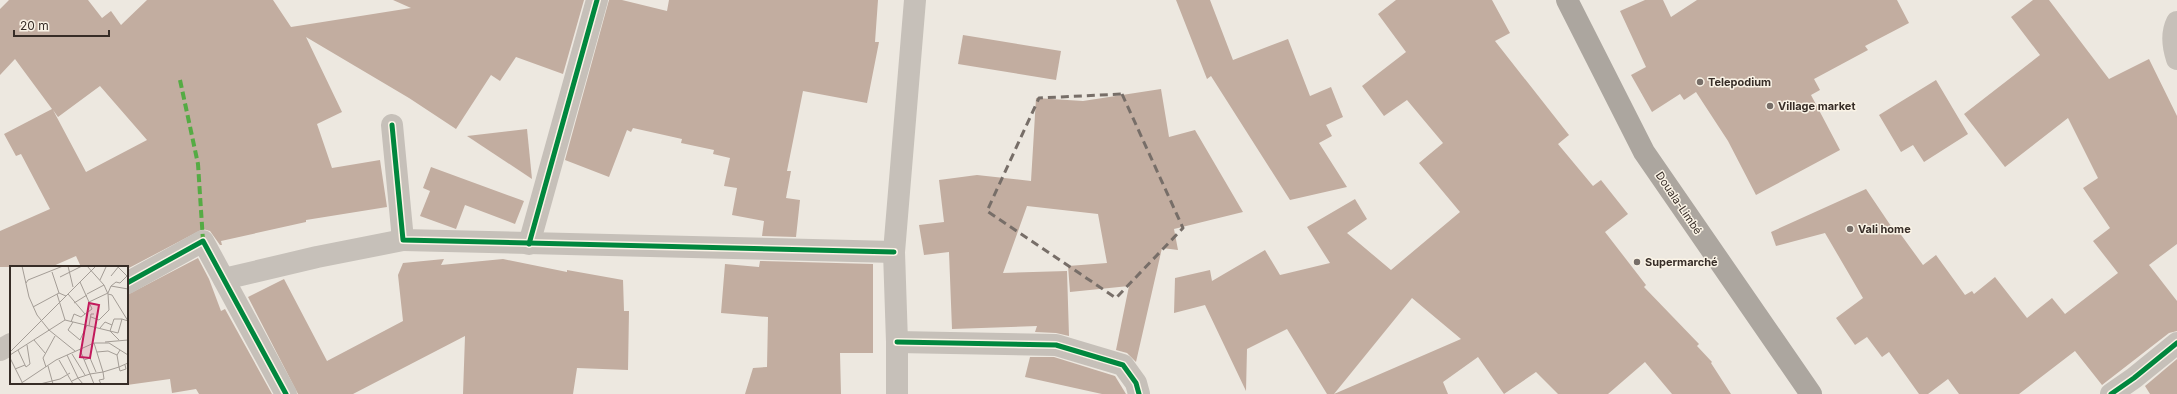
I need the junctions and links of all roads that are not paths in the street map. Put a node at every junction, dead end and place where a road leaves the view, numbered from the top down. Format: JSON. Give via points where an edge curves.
{"nodes":[{"id":1,"x":597,"y":0,"type":"edge"},
{"id":2,"x":915,"y":0,"type":"edge"},
{"id":3,"x":1567,"y":0,"type":"edge"},
{"id":4,"x":2177,"y":22,"type":"edge"},
{"id":5,"x":2177,"y":59,"type":"edge"},
{"id":6,"x":392,"y":125,"type":"dead end"},
{"id":7,"x":403,"y":240,"type":"junction"},
{"id":8,"x":529,"y":244,"type":"junction"},
{"id":9,"x":894,"y":252,"type":"junction"},
{"id":10,"x":224,"y":279,"type":"junction"},
{"id":11,"x":128,"y":282,"type":"edge"},
{"id":12,"x":898,"y":342,"type":"junction"},
{"id":13,"x":2177,"y":343,"type":"edge"},
{"id":14,"x":10,"y":345,"type":"edge"},
{"id":15,"x":0,"y":350,"type":"edge"},
{"id":16,"x":286,"y":394,"type":"edge"},
{"id":17,"x":896,"y":394,"type":"edge"},
{"id":18,"x":1139,"y":394,"type":"edge"},
{"id":19,"x":1811,"y":394,"type":"edge"},
{"id":20,"x":2111,"y":394,"type":"edge"}],
"edges":[{"from":1,"to":8,"type":"street"},
{"from":2,"to":9,"type":"street"},
{"from":3,"to":19,"type":"highway","name":"Douala-Limbé","via":[[1644,152]]},
{"from":4,"to":5,"type":"street","via":[[2174,27],[2173,45]]},
{"from":6,"to":7,"type":"street"},
{"from":7,"to":8,"type":"street"},
{"from":7,"to":10,"type":"street"},
{"from":8,"to":9,"type":"street"},
{"from":9,"to":12,"type":"street"},
{"from":10,"to":11,"type":"street","via":[[203,242]]},
{"from":10,"to":16,"type":"street"},
{"from":12,"to":17,"type":"street"},
{"from":12,"to":18,"type":"street","via":[[1056,345],[1123,365],[1136,383]]},
{"from":13,"to":20,"type":"street"},
{"from":14,"to":15,"type":"street"}]}
